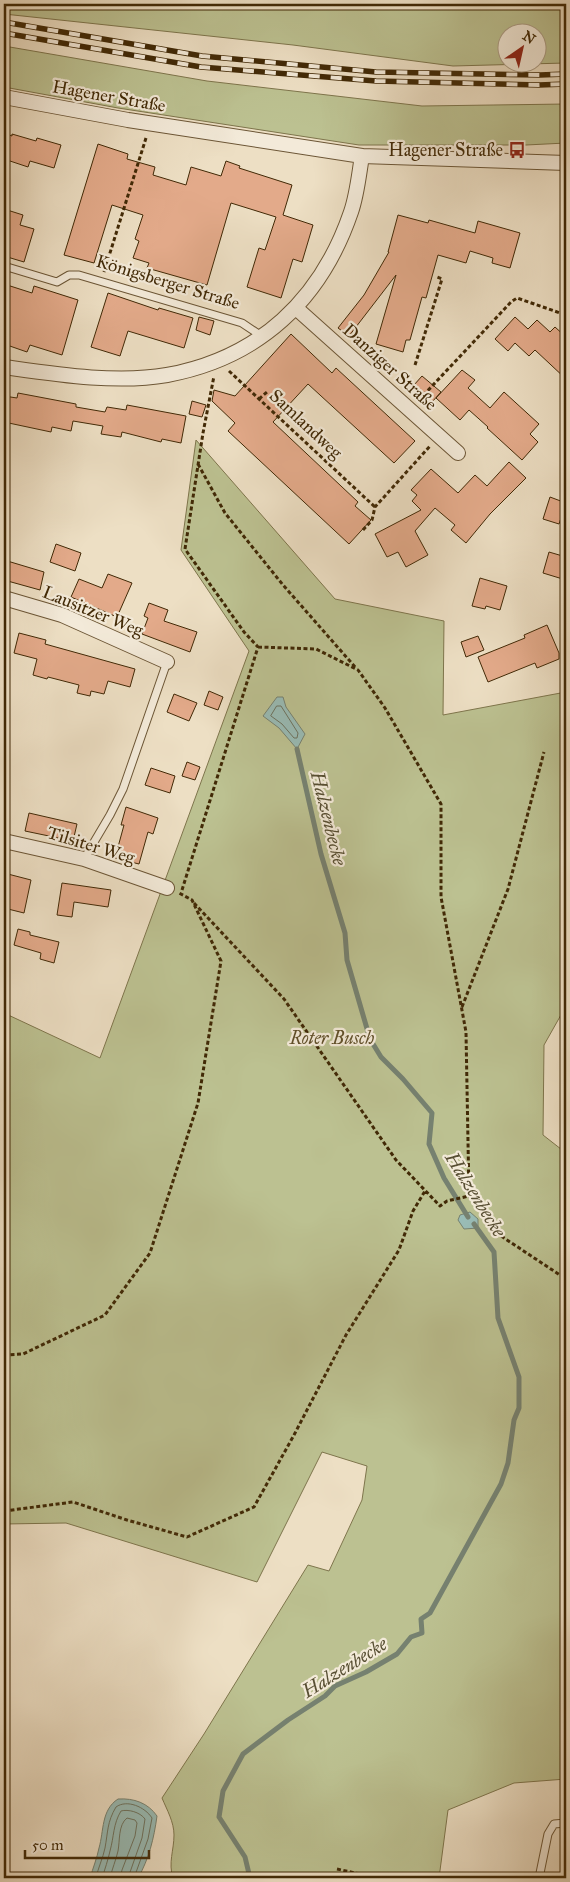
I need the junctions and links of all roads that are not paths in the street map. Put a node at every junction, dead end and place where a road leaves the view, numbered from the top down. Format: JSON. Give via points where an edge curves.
{"nodes":[{"id":1,"x":4,"y":97,"type":"edge"},
{"id":2,"x":362,"y":156,"type":"junction"},
{"id":3,"x":566,"y":163,"type":"edge"},
{"id":4,"x":4,"y":266,"type":"edge"},
{"id":5,"x":296,"y":308,"type":"junction"},
{"id":6,"x":263,"y":337,"type":"junction"},
{"id":7,"x":4,"y":367,"type":"edge"},
{"id":8,"x":458,"y":453,"type":"dead end"},
{"id":9,"x":4,"y":598,"type":"edge"},
{"id":10,"x":167,"y":662,"type":"joint"},
{"id":11,"x":4,"y":840,"type":"edge"},
{"id":12,"x":84,"y":859,"type":"junction"},
{"id":13,"x":167,"y":888,"type":"road end"},
{"id":14,"x":566,"y":1823,"type":"edge"},
{"id":15,"x":539,"y":1878,"type":"edge"}],
"edges":[{"from":1,"to":2,"type":"street","name":"Hagener Straße"},
{"from":2,"to":3,"type":"street","name":"Hagener Straße"},
{"from":2,"to":5,"type":"street","via":[[352,211],[335,252]]},
{"from":4,"to":6,"type":"lane","name":"Königsberger Straße","via":[[57,282],[74,274],[102,280],[242,323]]},
{"from":5,"to":6,"type":"street"},
{"from":5,"to":8,"type":"street","name":"Danziger Straße"},
{"from":6,"to":7,"type":"street","via":[[217,361],[166,375],[117,378]]},
{"from":9,"to":10,"type":"street","name":"Lausitzer Weg","via":[[62,615]]},
{"from":10,"to":12,"type":"lane","via":[[123,789]]},
{"from":11,"to":12,"type":"street","name":"Tilsiter Weg"},
{"from":12,"to":13,"type":"street","name":"Tilsiter Weg"},
{"from":14,"to":15,"type":"lane","via":[[554,1824],[548,1834]]}]}
